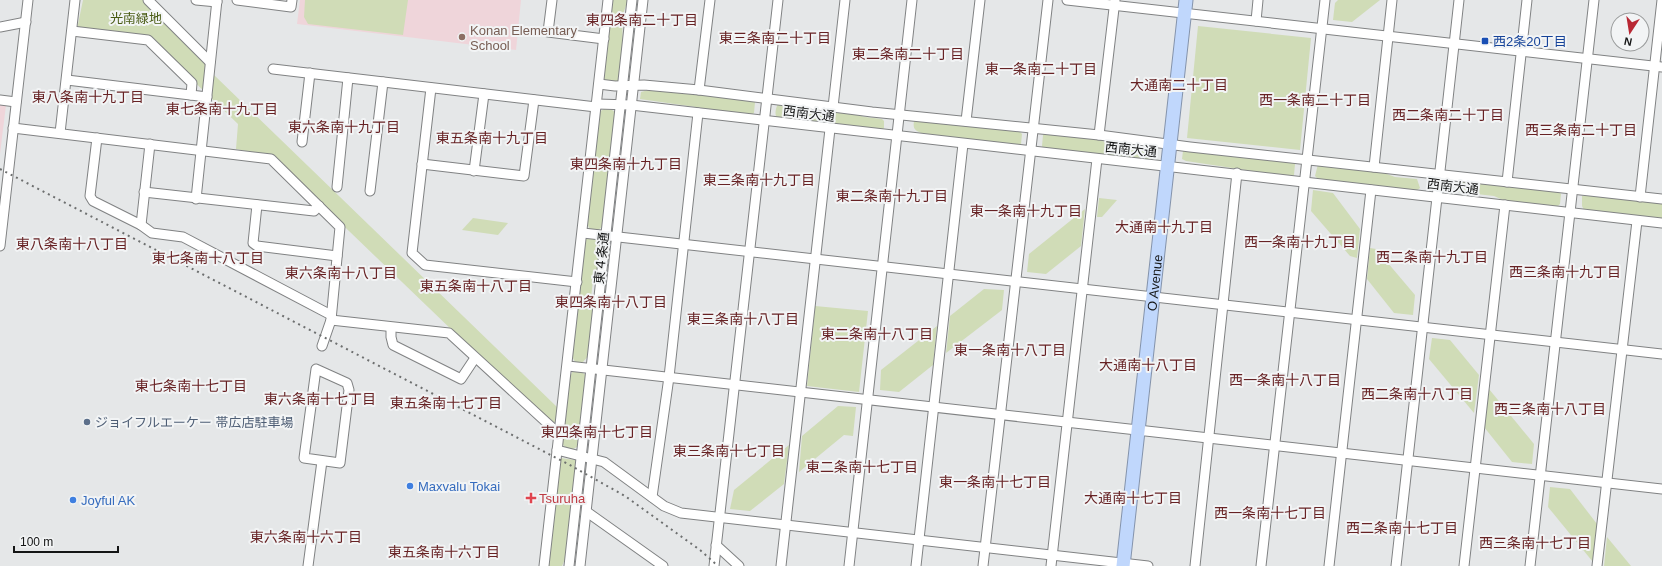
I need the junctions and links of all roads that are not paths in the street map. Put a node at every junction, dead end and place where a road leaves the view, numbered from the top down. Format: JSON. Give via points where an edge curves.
{"nodes":[{"id":1,"x":28,"y":0,"type":"edge"},
{"id":2,"x":75,"y":0,"type":"edge"},
{"id":3,"x":148,"y":0,"type":"edge"},
{"id":4,"x":196,"y":0,"type":"edge"},
{"id":5,"x":237,"y":0,"type":"edge"},
{"id":6,"x":292,"y":0,"type":"edge"},
{"id":7,"x":552,"y":0,"type":"edge"},
{"id":8,"x":608,"y":0,"type":"edge"},
{"id":9,"x":632,"y":0,"type":"edge"},
{"id":10,"x":643,"y":0,"type":"edge"},
{"id":11,"x":710,"y":0,"type":"edge"},
{"id":12,"x":778,"y":0,"type":"edge"},
{"id":13,"x":845,"y":0,"type":"edge"},
{"id":14,"x":912,"y":0,"type":"edge"},
{"id":15,"x":980,"y":0,"type":"edge"},
{"id":16,"x":1048,"y":0,"type":"edge"},
{"id":17,"x":1067,"y":0,"type":"edge"},
{"id":18,"x":1186,"y":0,"type":"edge"},
{"id":19,"x":1258,"y":0,"type":"edge"},
{"id":20,"x":1325,"y":0,"type":"edge"},
{"id":21,"x":1392,"y":0,"type":"edge"},
{"id":22,"x":1459,"y":0,"type":"edge"},
{"id":23,"x":1527,"y":0,"type":"edge"},
{"id":24,"x":1594,"y":0,"type":"edge"},
{"id":25,"x":1662,"y":0,"type":"edge"},
{"id":26,"x":217,"y":1,"type":"edge"},
{"id":27,"x":1114,"y":3,"type":"edge"},
{"id":28,"x":1184,"y":14,"type":"junction"},
{"id":29,"x":1256,"y":21,"type":"junction"},
{"id":30,"x":26,"y":22,"type":"junction"},
{"id":31,"x":0,"y":27,"type":"edge"},
{"id":32,"x":1322,"y":29,"type":"junction"},
{"id":33,"x":72,"y":31,"type":"junction"},
{"id":34,"x":1388,"y":36,"type":"junction"},
{"id":35,"x":604,"y":39,"type":"junction"},
{"id":36,"x":1454,"y":43,"type":"junction"},
{"id":37,"x":1521,"y":52,"type":"junction"},
{"id":38,"x":1588,"y":58,"type":"junction"},
{"id":39,"x":210,"y":62,"type":"junction"},
{"id":40,"x":1658,"y":66,"type":"edge"},
{"id":41,"x":273,"y":69,"type":"dead end"},
{"id":42,"x":310,"y":73,"type":"junction"},
{"id":43,"x":348,"y":78,"type":"junction"},
{"id":44,"x":66,"y":80,"type":"junction"},
{"id":45,"x":383,"y":82,"type":"junction"},
{"id":46,"x":192,"y":83,"type":"junction"},
{"id":47,"x":599,"y":84,"type":"junction"},
{"id":48,"x":633,"y":85,"type":"junction"},
{"id":49,"x":208,"y":86,"type":"junction"},
{"id":50,"x":623,"y":86,"type":"junction"},
{"id":51,"x":431,"y":88,"type":"junction"},
{"id":52,"x":699,"y":90,"type":"junction"},
{"id":53,"x":484,"y":94,"type":"junction"},
{"id":54,"x":190,"y":95,"type":"junction"},
{"id":55,"x":207,"y":97,"type":"junction"},
{"id":56,"x":766,"y":99,"type":"junction"},
{"id":57,"x":0,"y":100,"type":"edge"},
{"id":58,"x":534,"y":100,"type":"junction"},
{"id":59,"x":16,"y":102,"type":"junction"},
{"id":60,"x":597,"y":105,"type":"junction"},
{"id":61,"x":621,"y":105,"type":"junction"},
{"id":62,"x":631,"y":105,"type":"junction"},
{"id":63,"x":833,"y":107,"type":"junction"},
{"id":64,"x":698,"y":113,"type":"junction"},
{"id":65,"x":900,"y":114,"type":"junction"},
{"id":66,"x":764,"y":120,"type":"junction"},
{"id":67,"x":966,"y":121,"type":"junction"},
{"id":68,"x":13,"y":128,"type":"junction"},
{"id":69,"x":1033,"y":128,"type":"junction"},
{"id":70,"x":830,"y":129,"type":"junction"},
{"id":71,"x":60,"y":133,"type":"junction"},
{"id":72,"x":1099,"y":135,"type":"junction"},
{"id":73,"x":897,"y":136,"type":"junction"},
{"id":74,"x":97,"y":138,"type":"junction"},
{"id":75,"x":302,"y":142,"type":"dead end"},
{"id":76,"x":150,"y":144,"type":"junction"},
{"id":77,"x":963,"y":144,"type":"junction"},
{"id":78,"x":1169,"y":144,"type":"junction"},
{"id":79,"x":201,"y":150,"type":"junction"},
{"id":80,"x":1031,"y":151,"type":"junction"},
{"id":81,"x":1097,"y":159,"type":"junction"},
{"id":82,"x":1307,"y":159,"type":"junction"},
{"id":83,"x":422,"y":164,"type":"junction"},
{"id":84,"x":1167,"y":165,"type":"junction"},
{"id":85,"x":1374,"y":167,"type":"junction"},
{"id":86,"x":474,"y":171,"type":"junction"},
{"id":87,"x":1237,"y":173,"type":"junction"},
{"id":88,"x":1440,"y":174,"type":"junction"},
{"id":89,"x":1304,"y":182,"type":"junction"},
{"id":90,"x":1507,"y":182,"type":"junction"},
{"id":91,"x":337,"y":187,"type":"dead end"},
{"id":92,"x":1573,"y":189,"type":"junction"},
{"id":93,"x":1372,"y":190,"type":"junction"},
{"id":94,"x":370,"y":191,"type":"dead end"},
{"id":95,"x":144,"y":192,"type":"junction"},
{"id":96,"x":1437,"y":197,"type":"junction"},
{"id":97,"x":1640,"y":197,"type":"junction"},
{"id":98,"x":196,"y":198,"type":"junction"},
{"id":99,"x":1662,"y":199,"type":"edge"},
{"id":100,"x":256,"y":205,"type":"junction"},
{"id":101,"x":1505,"y":205,"type":"junction"},
{"id":102,"x":319,"y":206,"type":"junction"},
{"id":103,"x":1571,"y":212,"type":"junction"},
{"id":104,"x":1637,"y":221,"type":"junction"},
{"id":105,"x":1662,"y":223,"type":"edge"},
{"id":106,"x":141,"y":224,"type":"junction"},
{"id":107,"x":583,"y":233,"type":"junction"},
{"id":108,"x":606,"y":236,"type":"junction"},
{"id":109,"x":616,"y":237,"type":"junction"},
{"id":110,"x":683,"y":244,"type":"junction"},
{"id":111,"x":0,"y":246,"type":"edge"},
{"id":112,"x":749,"y":251,"type":"junction"},
{"id":113,"x":337,"y":256,"type":"junction"},
{"id":114,"x":816,"y":259,"type":"junction"},
{"id":115,"x":883,"y":266,"type":"junction"},
{"id":116,"x":949,"y":274,"type":"junction"},
{"id":117,"x":1016,"y":281,"type":"junction"},
{"id":118,"x":577,"y":282,"type":"junction"},
{"id":119,"x":1081,"y":289,"type":"junction"},
{"id":120,"x":1152,"y":296,"type":"junction"},
{"id":121,"x":1223,"y":305,"type":"junction"},
{"id":122,"x":1290,"y":313,"type":"junction"},
{"id":123,"x":331,"y":317,"type":"junction"},
{"id":124,"x":1356,"y":320,"type":"junction"},
{"id":125,"x":1423,"y":327,"type":"junction"},
{"id":126,"x":391,"y":328,"type":"junction"},
{"id":127,"x":1490,"y":335,"type":"junction"},
{"id":128,"x":1556,"y":342,"type":"junction"},
{"id":129,"x":322,"y":346,"type":"dead end"},
{"id":130,"x":1623,"y":350,"type":"junction"},
{"id":131,"x":1662,"y":354,"type":"edge"},
{"id":132,"x":475,"y":358,"type":"junction"},
{"id":133,"x":568,"y":366,"type":"junction"},
{"id":134,"x":591,"y":369,"type":"junction"},
{"id":135,"x":601,"y":370,"type":"junction"},
{"id":136,"x":669,"y":377,"type":"junction"},
{"id":137,"x":735,"y":385,"type":"junction"},
{"id":138,"x":801,"y":392,"type":"junction"},
{"id":139,"x":867,"y":400,"type":"junction"},
{"id":140,"x":933,"y":407,"type":"junction"},
{"id":141,"x":1001,"y":414,"type":"junction"},
{"id":142,"x":1067,"y":422,"type":"junction"},
{"id":143,"x":1137,"y":430,"type":"junction"},
{"id":144,"x":558,"y":433,"type":"junction"},
{"id":145,"x":1208,"y":438,"type":"junction"},
{"id":146,"x":1274,"y":446,"type":"junction"},
{"id":147,"x":557,"y":450,"type":"junction"},
{"id":148,"x":1341,"y":452,"type":"junction"},
{"id":149,"x":581,"y":457,"type":"junction"},
{"id":150,"x":591,"y":459,"type":"junction"},
{"id":151,"x":1408,"y":460,"type":"junction"},
{"id":152,"x":322,"y":461,"type":"junction"},
{"id":153,"x":1474,"y":468,"type":"junction"},
{"id":154,"x":1540,"y":475,"type":"junction"},
{"id":155,"x":1608,"y":483,"type":"junction"},
{"id":156,"x":1662,"y":489,"type":"edge"},
{"id":157,"x":652,"y":497,"type":"junction"},
{"id":158,"x":587,"y":512,"type":"junction"},
{"id":159,"x":719,"y":518,"type":"junction"},
{"id":160,"x":786,"y":525,"type":"junction"},
{"id":161,"x":852,"y":532,"type":"junction"},
{"id":162,"x":919,"y":540,"type":"junction"},
{"id":163,"x":716,"y":545,"type":"junction"},
{"id":164,"x":985,"y":547,"type":"junction"},
{"id":165,"x":1052,"y":555,"type":"junction"},
{"id":166,"x":1123,"y":564,"type":"edge"},
{"id":167,"x":308,"y":566,"type":"edge"},
{"id":168,"x":544,"y":566,"type":"edge"},
{"id":169,"x":569,"y":566,"type":"edge"},
{"id":170,"x":580,"y":566,"type":"edge"},
{"id":171,"x":662,"y":566,"type":"edge"},
{"id":172,"x":714,"y":566,"type":"edge"},
{"id":173,"x":739,"y":566,"type":"edge"},
{"id":174,"x":781,"y":566,"type":"edge"},
{"id":175,"x":848,"y":566,"type":"edge"},
{"id":176,"x":916,"y":566,"type":"edge"},
{"id":177,"x":983,"y":566,"type":"edge"},
{"id":178,"x":1051,"y":566,"type":"edge"},
{"id":179,"x":1148,"y":566,"type":"edge"},
{"id":180,"x":1195,"y":566,"type":"edge"},
{"id":181,"x":1261,"y":566,"type":"edge"},
{"id":182,"x":1329,"y":566,"type":"edge"},
{"id":183,"x":1396,"y":566,"type":"edge"},
{"id":184,"x":1464,"y":566,"type":"edge"},
{"id":185,"x":1530,"y":566,"type":"edge"},
{"id":186,"x":1597,"y":566,"type":"edge"}],
"edges":[{"from":1,"to":30,"type":"street"},
{"from":2,"to":33,"type":"street"},
{"from":3,"to":39,"type":"street"},
{"from":4,"to":26,"type":"street"},
{"from":5,"to":6,"type":"street","via":[[291,6]]},
{"from":7,"to":35,"type":"street","via":[[548,32]]},
{"from":8,"to":35,"type":"street"},
{"from":9,"to":50,"type":"street","name":"東４条通"},
{"from":10,"to":48,"type":"street","name":"東４条通"},
{"from":11,"to":52,"type":"street"},
{"from":12,"to":56,"type":"street"},
{"from":13,"to":63,"type":"street"},
{"from":14,"to":65,"type":"street"},
{"from":15,"to":67,"type":"street"},
{"from":16,"to":69,"type":"street"},
{"from":17,"to":27,"type":"street"},
{"from":18,"to":28,"type":"highway","name":"O Avenue"},
{"from":19,"to":29,"type":"street"},
{"from":20,"to":32,"type":"street"},
{"from":21,"to":34,"type":"street"},
{"from":22,"to":36,"type":"street"},
{"from":23,"to":37,"type":"street"},
{"from":24,"to":38,"type":"street"},
{"from":25,"to":40,"type":"street"},
{"from":26,"to":39,"type":"street"},
{"from":27,"to":28,"type":"street"},
{"from":27,"to":72,"type":"street"},
{"from":28,"to":29,"type":"street"},
{"from":28,"to":78,"type":"highway","name":"O Avenue"},
{"from":29,"to":32,"type":"street"},
{"from":30,"to":31,"type":"street"},
{"from":30,"to":59,"type":"street"},
{"from":32,"to":34,"type":"street"},
{"from":32,"to":82,"type":"street"},
{"from":33,"to":44,"type":"street"},
{"from":33,"to":46,"type":"street","via":[[148,40]]},
{"from":34,"to":36,"type":"street"},
{"from":34,"to":85,"type":"street"},
{"from":35,"to":47,"type":"street"},
{"from":36,"to":37,"type":"street"},
{"from":36,"to":88,"type":"street"},
{"from":37,"to":38,"type":"street"},
{"from":37,"to":90,"type":"street"},
{"from":38,"to":40,"type":"street"},
{"from":38,"to":92,"type":"street"},
{"from":39,"to":49,"type":"street"},
{"from":40,"to":97,"type":"street"},
{"from":41,"to":42,"type":"street","name":"西南大通"},
{"from":42,"to":43,"type":"street","name":"西南大通"},
{"from":42,"to":75,"type":"street"},
{"from":43,"to":45,"type":"street","name":"西南大通"},
{"from":43,"to":91,"type":"street"},
{"from":44,"to":54,"type":"street"},
{"from":44,"to":71,"type":"street"},
{"from":45,"to":51,"type":"street","name":"西南大通"},
{"from":45,"to":94,"type":"street"},
{"from":46,"to":49,"type":"street"},
{"from":46,"to":54,"type":"street"},
{"from":47,"to":50,"type":"street","name":"西南大通"},
{"from":47,"to":60,"type":"street"},
{"from":48,"to":50,"type":"street","name":"西南大通"},
{"from":48,"to":52,"type":"street","name":"西南大通"},
{"from":48,"to":62,"type":"street","name":"東４条通"},
{"from":49,"to":55,"type":"street"},
{"from":50,"to":61,"type":"street","name":"東４条通"},
{"from":51,"to":53,"type":"street","name":"西南大通"},
{"from":51,"to":83,"type":"street"},
{"from":52,"to":56,"type":"street","name":"西南大通"},
{"from":53,"to":58,"type":"street","name":"西南大通"},
{"from":53,"to":86,"type":"street"},
{"from":54,"to":55,"type":"street"},
{"from":55,"to":79,"type":"street"},
{"from":56,"to":63,"type":"street","name":"西南大通"},
{"from":56,"to":66,"type":"street"},
{"from":57,"to":59,"type":"street"},
{"from":58,"to":60,"type":"street","name":"西南大通"},
{"from":58,"to":86,"type":"street","via":[[524,176]]},
{"from":59,"to":68,"type":"street"},
{"from":60,"to":61,"type":"street","name":"西南大通"},
{"from":60,"to":107,"type":"street"},
{"from":61,"to":62,"type":"street","name":"西南大通"},
{"from":61,"to":108,"type":"street","name":"東４条通"},
{"from":62,"to":64,"type":"street","name":"西南大通"},
{"from":62,"to":109,"type":"street","name":"東４条通"},
{"from":63,"to":65,"type":"street","name":"西南大通"},
{"from":64,"to":66,"type":"street","name":"西南大通"},
{"from":64,"to":110,"type":"street"},
{"from":65,"to":67,"type":"street","name":"西南大通"},
{"from":65,"to":73,"type":"street"},
{"from":66,"to":70,"type":"street","name":"西南大通"},
{"from":66,"to":112,"type":"street"},
{"from":67,"to":69,"type":"street","name":"西南大通"},
{"from":68,"to":71,"type":"street"},
{"from":68,"to":111,"type":"street"},
{"from":69,"to":72,"type":"street","name":"西南大通"},
{"from":69,"to":80,"type":"street"},
{"from":70,"to":73,"type":"street","name":"西南大通"},
{"from":70,"to":114,"type":"street"},
{"from":71,"to":74,"type":"street"},
{"from":72,"to":78,"type":"street","name":"西南大通"},
{"from":73,"to":77,"type":"street","name":"西南大通"},
{"from":73,"to":115,"type":"street"},
{"from":74,"to":76,"type":"street"},
{"from":74,"to":106,"type":"street","via":[[90,196],[93,201]]},
{"from":76,"to":79,"type":"street"},
{"from":76,"to":95,"type":"street"},
{"from":77,"to":80,"type":"street","name":"西南大通"},
{"from":77,"to":116,"type":"street"},
{"from":78,"to":82,"type":"street","name":"西南大通"},
{"from":78,"to":84,"type":"highway","name":"O Avenue"},
{"from":79,"to":98,"type":"street"},
{"from":79,"to":102,"type":"street","via":[[271,159]]},
{"from":80,"to":81,"type":"street","name":"西南大通"},
{"from":80,"to":117,"type":"street"},
{"from":81,"to":84,"type":"street","name":"西南大通"},
{"from":81,"to":119,"type":"street"},
{"from":82,"to":85,"type":"street","name":"西南大通"},
{"from":82,"to":89,"type":"street"},
{"from":83,"to":86,"type":"street"},
{"from":83,"to":118,"type":"street","via":[[412,253],[425,265]]},
{"from":84,"to":87,"type":"street","name":"西南大通"},
{"from":84,"to":120,"type":"highway","name":"O Avenue"},
{"from":85,"to":88,"type":"street","name":"西南大通"},
{"from":87,"to":89,"type":"street","name":"西南大通"},
{"from":87,"to":121,"type":"street"},
{"from":88,"to":90,"type":"street","name":"西南大通"},
{"from":88,"to":96,"type":"street"},
{"from":89,"to":93,"type":"street","name":"西南大通"},
{"from":89,"to":122,"type":"street"},
{"from":90,"to":92,"type":"street","name":"西南大通"},
{"from":92,"to":97,"type":"street","name":"西南大通"},
{"from":92,"to":103,"type":"street"},
{"from":93,"to":96,"type":"street","name":"西南大通"},
{"from":93,"to":124,"type":"street"},
{"from":95,"to":98,"type":"street"},
{"from":95,"to":106,"type":"street"},
{"from":96,"to":101,"type":"street","name":"西南大通"},
{"from":96,"to":125,"type":"street"},
{"from":97,"to":99,"type":"street","name":"西南大通"},
{"from":98,"to":100,"type":"street"},
{"from":100,"to":102,"type":"street","via":[[314,211]]},
{"from":100,"to":113,"type":"street","via":[[253,243],[257,246]]},
{"from":101,"to":103,"type":"street","name":"西南大通"},
{"from":101,"to":127,"type":"street"},
{"from":102,"to":113,"type":"street","via":[[340,227]]},
{"from":103,"to":104,"type":"street","name":"西南大通"},
{"from":103,"to":128,"type":"street"},
{"from":104,"to":105,"type":"street","name":"西南大通"},
{"from":104,"to":130,"type":"street"},
{"from":106,"to":123,"type":"street","via":[[152,233],[183,237]]},
{"from":107,"to":108,"type":"street"},
{"from":107,"to":118,"type":"street"},
{"from":108,"to":109,"type":"street"},
{"from":108,"to":134,"type":"street","name":"東４条通"},
{"from":109,"to":110,"type":"street"},
{"from":109,"to":135,"type":"street","name":"東４条通"},
{"from":110,"to":112,"type":"street"},
{"from":110,"to":136,"type":"street"},
{"from":112,"to":114,"type":"street"},
{"from":112,"to":137,"type":"street"},
{"from":113,"to":123,"type":"street"},
{"from":114,"to":115,"type":"street"},
{"from":114,"to":138,"type":"street"},
{"from":115,"to":116,"type":"street"},
{"from":115,"to":139,"type":"street"},
{"from":116,"to":117,"type":"street"},
{"from":116,"to":140,"type":"street"},
{"from":117,"to":119,"type":"street"},
{"from":117,"to":141,"type":"street"},
{"from":118,"to":133,"type":"street"},
{"from":119,"to":120,"type":"street"},
{"from":119,"to":142,"type":"street"},
{"from":120,"to":121,"type":"street"},
{"from":120,"to":143,"type":"highway","name":"O Avenue"},
{"from":121,"to":122,"type":"street"},
{"from":121,"to":145,"type":"street"},
{"from":122,"to":124,"type":"street"},
{"from":122,"to":146,"type":"street"},
{"from":123,"to":126,"type":"street"},
{"from":123,"to":129,"type":"street"},
{"from":124,"to":125,"type":"street"},
{"from":124,"to":148,"type":"street"},
{"from":125,"to":127,"type":"street"},
{"from":125,"to":151,"type":"street"},
{"from":126,"to":132,"type":"street","via":[[449,333]]},
{"from":126,"to":132,"type":"street","via":[[393,345],[461,379]]},
{"from":127,"to":128,"type":"street"},
{"from":127,"to":153,"type":"street"},
{"from":128,"to":130,"type":"street"},
{"from":128,"to":154,"type":"street"},
{"from":130,"to":131,"type":"street"},
{"from":130,"to":155,"type":"street"},
{"from":132,"to":144,"type":"street"},
{"from":133,"to":134,"type":"street"},
{"from":133,"to":144,"type":"street"},
{"from":134,"to":135,"type":"street"},
{"from":134,"to":149,"type":"street","name":"東４条通"},
{"from":135,"to":136,"type":"street"},
{"from":135,"to":150,"type":"street","name":"東４条通"},
{"from":136,"to":137,"type":"street"},
{"from":136,"to":157,"type":"street"},
{"from":137,"to":138,"type":"street"},
{"from":137,"to":159,"type":"street"},
{"from":138,"to":139,"type":"street"},
{"from":138,"to":160,"type":"street"},
{"from":139,"to":140,"type":"street"},
{"from":139,"to":161,"type":"street"},
{"from":140,"to":141,"type":"street"},
{"from":140,"to":162,"type":"street"},
{"from":141,"to":142,"type":"street"},
{"from":141,"to":164,"type":"street"},
{"from":142,"to":143,"type":"street"},
{"from":142,"to":165,"type":"street"},
{"from":143,"to":145,"type":"street"},
{"from":143,"to":166,"type":"highway","name":"O Avenue"},
{"from":144,"to":147,"type":"street"},
{"from":145,"to":146,"type":"street"},
{"from":145,"to":180,"type":"street"},
{"from":146,"to":148,"type":"street"},
{"from":146,"to":181,"type":"street"},
{"from":147,"to":149,"type":"street"},
{"from":147,"to":168,"type":"street"},
{"from":148,"to":151,"type":"street"},
{"from":148,"to":182,"type":"street"},
{"from":149,"to":150,"type":"street"},
{"from":149,"to":169,"type":"street","name":"東４条通"},
{"from":150,"to":157,"type":"street","via":[[604,462]]},
{"from":150,"to":158,"type":"street","name":"東４条通"},
{"from":151,"to":153,"type":"street"},
{"from":151,"to":183,"type":"street"},
{"from":152,"to":152,"type":"street","via":[[304,458],[316,369],[347,383],[349,390],[340,463]]},
{"from":152,"to":167,"type":"street"},
{"from":153,"to":154,"type":"street"},
{"from":153,"to":184,"type":"street"},
{"from":154,"to":155,"type":"street"},
{"from":154,"to":185,"type":"street"},
{"from":155,"to":156,"type":"street"},
{"from":155,"to":186,"type":"street"},
{"from":157,"to":159,"type":"street","via":[[664,506],[681,513]]},
{"from":158,"to":170,"type":"street","name":"東４条通"},
{"from":158,"to":171,"type":"street"},
{"from":159,"to":160,"type":"street"},
{"from":159,"to":163,"type":"street"},
{"from":160,"to":161,"type":"street"},
{"from":160,"to":174,"type":"street"},
{"from":161,"to":162,"type":"street"},
{"from":161,"to":175,"type":"street"},
{"from":162,"to":164,"type":"street"},
{"from":162,"to":176,"type":"street"},
{"from":163,"to":172,"type":"street"},
{"from":163,"to":173,"type":"street"},
{"from":164,"to":165,"type":"street"},
{"from":164,"to":177,"type":"street"},
{"from":165,"to":166,"type":"street"},
{"from":165,"to":178,"type":"street"},
{"from":166,"to":179,"type":"street"}]}
